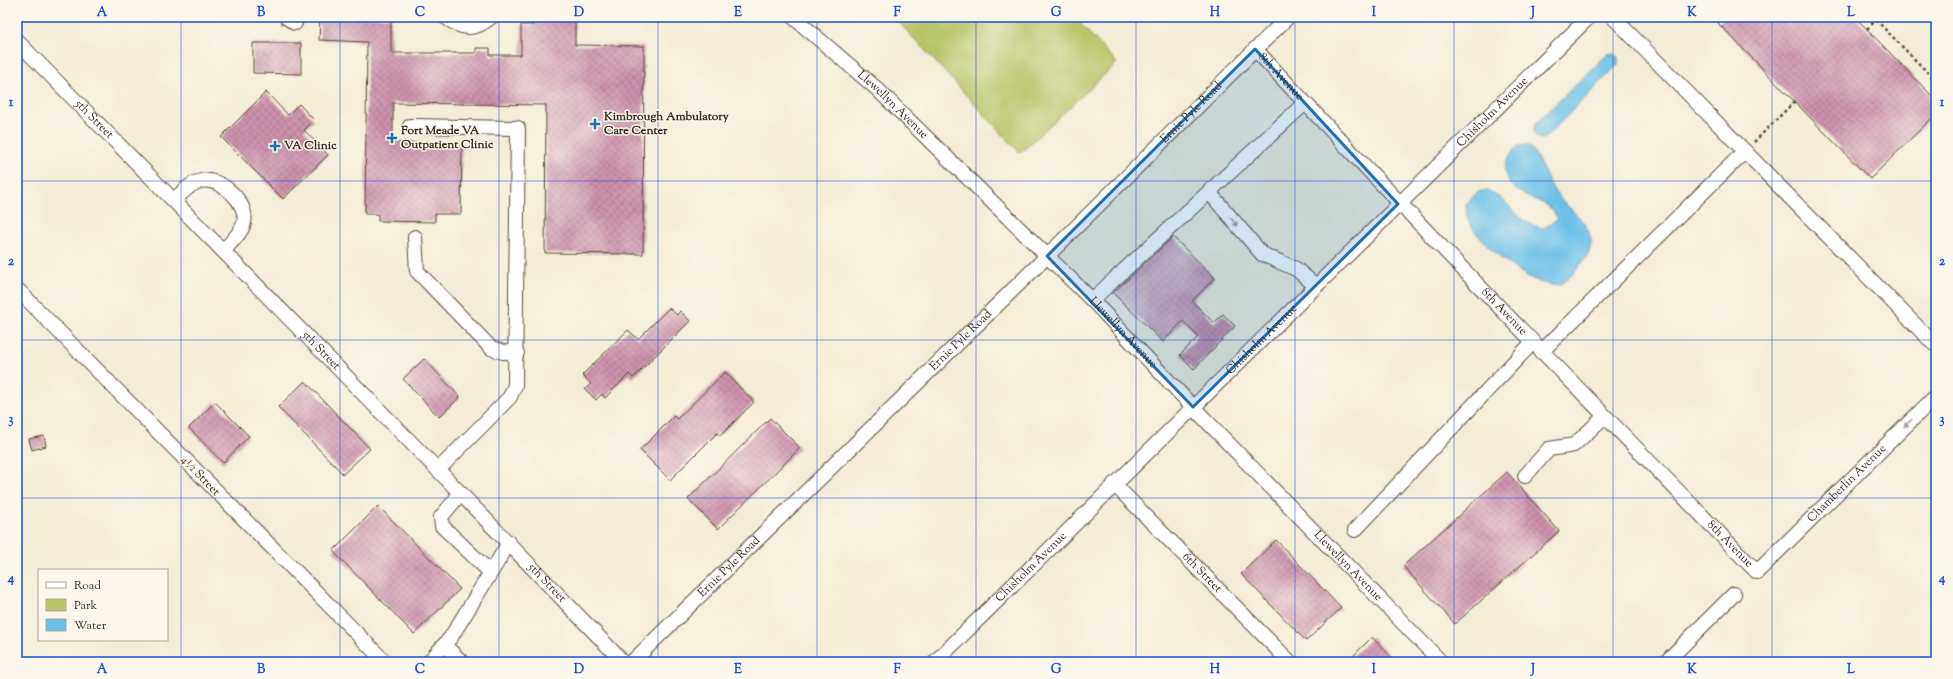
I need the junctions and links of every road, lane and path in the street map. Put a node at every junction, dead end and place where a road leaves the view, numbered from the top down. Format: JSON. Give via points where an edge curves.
{"nodes":[{"id":1,"x":444,"y":17,"type":"edge"},
{"id":2,"x":491,"y":17,"type":"edge"},
{"id":3,"x":793,"y":17,"type":"edge"},
{"id":4,"x":1288,"y":17,"type":"edge"},
{"id":5,"x":1589,"y":17,"type":"edge"},
{"id":6,"x":1614,"y":17,"type":"edge"},
{"id":7,"x":1879,"y":17,"type":"edge"},
{"id":8,"x":1876,"y":20,"type":"junction"},
{"id":9,"x":1867,"y":29,"type":"dead end"},
{"id":10,"x":17,"y":42,"type":"edge"},
{"id":11,"x":1255,"y":49,"type":"junction"},
{"id":12,"x":1936,"y":82,"type":"edge"},
{"id":13,"x":1795,"y":101,"type":"dead end"},
{"id":14,"x":1305,"y":103,"type":"junction"},
{"id":15,"x":410,"y":126,"type":"dead end"},
{"id":16,"x":1745,"y":151,"type":"junction"},
{"id":17,"x":1209,"y":192,"type":"junction"},
{"id":18,"x":174,"y":200,"type":"junction"},
{"id":19,"x":1398,"y":204,"type":"junction"},
{"id":20,"x":415,"y":236,"type":"dead end"},
{"id":21,"x":223,"y":251,"type":"junction"},
{"id":22,"x":1047,"y":256,"type":"junction"},
{"id":23,"x":1316,"y":286,"type":"junction"},
{"id":24,"x":17,"y":289,"type":"edge"},
{"id":25,"x":1092,"y":300,"type":"junction"},
{"id":26,"x":1934,"y":344,"type":"dead end"},
{"id":27,"x":1536,"y":347,"type":"junction"},
{"id":28,"x":517,"y":353,"type":"junction"},
{"id":29,"x":1936,"y":396,"type":"edge"},
{"id":30,"x":1193,"y":407,"type":"junction"},
{"id":31,"x":1604,"y":417,"type":"junction"},
{"id":32,"x":438,"y":470,"type":"junction"},
{"id":33,"x":1525,"y":476,"type":"dead end"},
{"id":34,"x":1114,"y":484,"type":"junction"},
{"id":35,"x":461,"y":493,"type":"junction"},
{"id":36,"x":1355,"y":530,"type":"dead end"},
{"id":37,"x":509,"y":543,"type":"junction"},
{"id":38,"x":490,"y":572,"type":"junction"},
{"id":39,"x":1757,"y":572,"type":"joint"},
{"id":40,"x":1734,"y":594,"type":"dead end"},
{"id":41,"x":444,"y":645,"type":"junction"},
{"id":42,"x":385,"y":662,"type":"edge"},
{"id":43,"x":428,"y":662,"type":"edge"},
{"id":44,"x":462,"y":662,"type":"edge"},
{"id":45,"x":623,"y":662,"type":"edge"},
{"id":46,"x":632,"y":662,"type":"edge"},
{"id":47,"x":935,"y":662,"type":"edge"},
{"id":48,"x":1290,"y":662,"type":"edge"},
{"id":49,"x":1441,"y":662,"type":"edge"},
{"id":50,"x":1666,"y":662,"type":"edge"}],
"edges":[{"from":1,"to":2,"type":"street","via":[[456,25],[471,28],[483,24]]},
{"from":3,"to":22,"type":"street","name":"Llewellyn Avenue","via":[[876,88]]},
{"from":4,"to":11,"type":"street","name":"Ernie Pyle Road"},
{"from":5,"to":19,"type":"street","name":"Chisholm Avenue"},
{"from":6,"to":16,"type":"street"},
{"from":7,"to":8,"type":"path"},
{"from":8,"to":9,"type":"path"},
{"from":8,"to":12,"type":"path"},
{"from":10,"to":18,"type":"street","name":"5th Street"},
{"from":11,"to":14,"type":"street","name":"8th Avenue"},
{"from":11,"to":22,"type":"street","name":"Ernie Pyle Road"},
{"from":13,"to":16,"type":"path"},
{"from":14,"to":17,"type":"street"},
{"from":14,"to":19,"type":"street","name":"8th Avenue"},
{"from":15,"to":28,"type":"street","via":[[518,128]]},
{"from":16,"to":26,"type":"street"},
{"from":16,"to":27,"type":"street"},
{"from":17,"to":23,"type":"street","one_way":true,"via":[[1262,254],[1296,269]]},
{"from":17,"to":25,"type":"street"},
{"from":18,"to":21,"type":"street","name":"5th Street"},
{"from":18,"to":21,"type":"street","via":[[196,182],[203,180],[222,185],[234,197],[244,212],[244,223]]},
{"from":19,"to":23,"type":"street","name":"Chisholm Avenue"},
{"from":19,"to":27,"type":"street","name":"8th Avenue"},
{"from":20,"to":28,"type":"street","via":[[417,271],[491,348]]},
{"from":21,"to":32,"type":"street","name":"5th Street"},
{"from":22,"to":25,"type":"street","name":"Llewellyn Avenue"},
{"from":22,"to":46,"type":"street","name":"Ernie Pyle Road"},
{"from":23,"to":30,"type":"street","name":"Chisholm Avenue"},
{"from":24,"to":42,"type":"street","name":"4½ Street"},
{"from":25,"to":30,"type":"street","name":"Llewellyn Avenue"},
{"from":27,"to":31,"type":"street","name":"8th Avenue"},
{"from":27,"to":36,"type":"street"},
{"from":28,"to":32,"type":"street","via":[[516,385],[510,397]]},
{"from":29,"to":39,"type":"street","name":"Chamberlin Avenue","one_way":true},
{"from":30,"to":34,"type":"street","name":"Chisholm Avenue"},
{"from":30,"to":49,"type":"street","name":"Llewellyn Avenue"},
{"from":31,"to":33,"type":"street","via":[[1574,445],[1549,449]]},
{"from":31,"to":39,"type":"street","name":"8th Avenue"},
{"from":32,"to":35,"type":"street","name":"5th Street"},
{"from":34,"to":47,"type":"street","name":"Chisholm Avenue"},
{"from":34,"to":48,"type":"street","name":"6th Street"},
{"from":35,"to":37,"type":"street","name":"5th Street"},
{"from":35,"to":38,"type":"street","via":[[441,517],[442,526]]},
{"from":37,"to":38,"type":"street"},
{"from":37,"to":45,"type":"street","name":"5th Street"},
{"from":38,"to":41,"type":"street"},
{"from":40,"to":50,"type":"street"},
{"from":41,"to":43,"type":"street"},
{"from":41,"to":44,"type":"street"}]}
